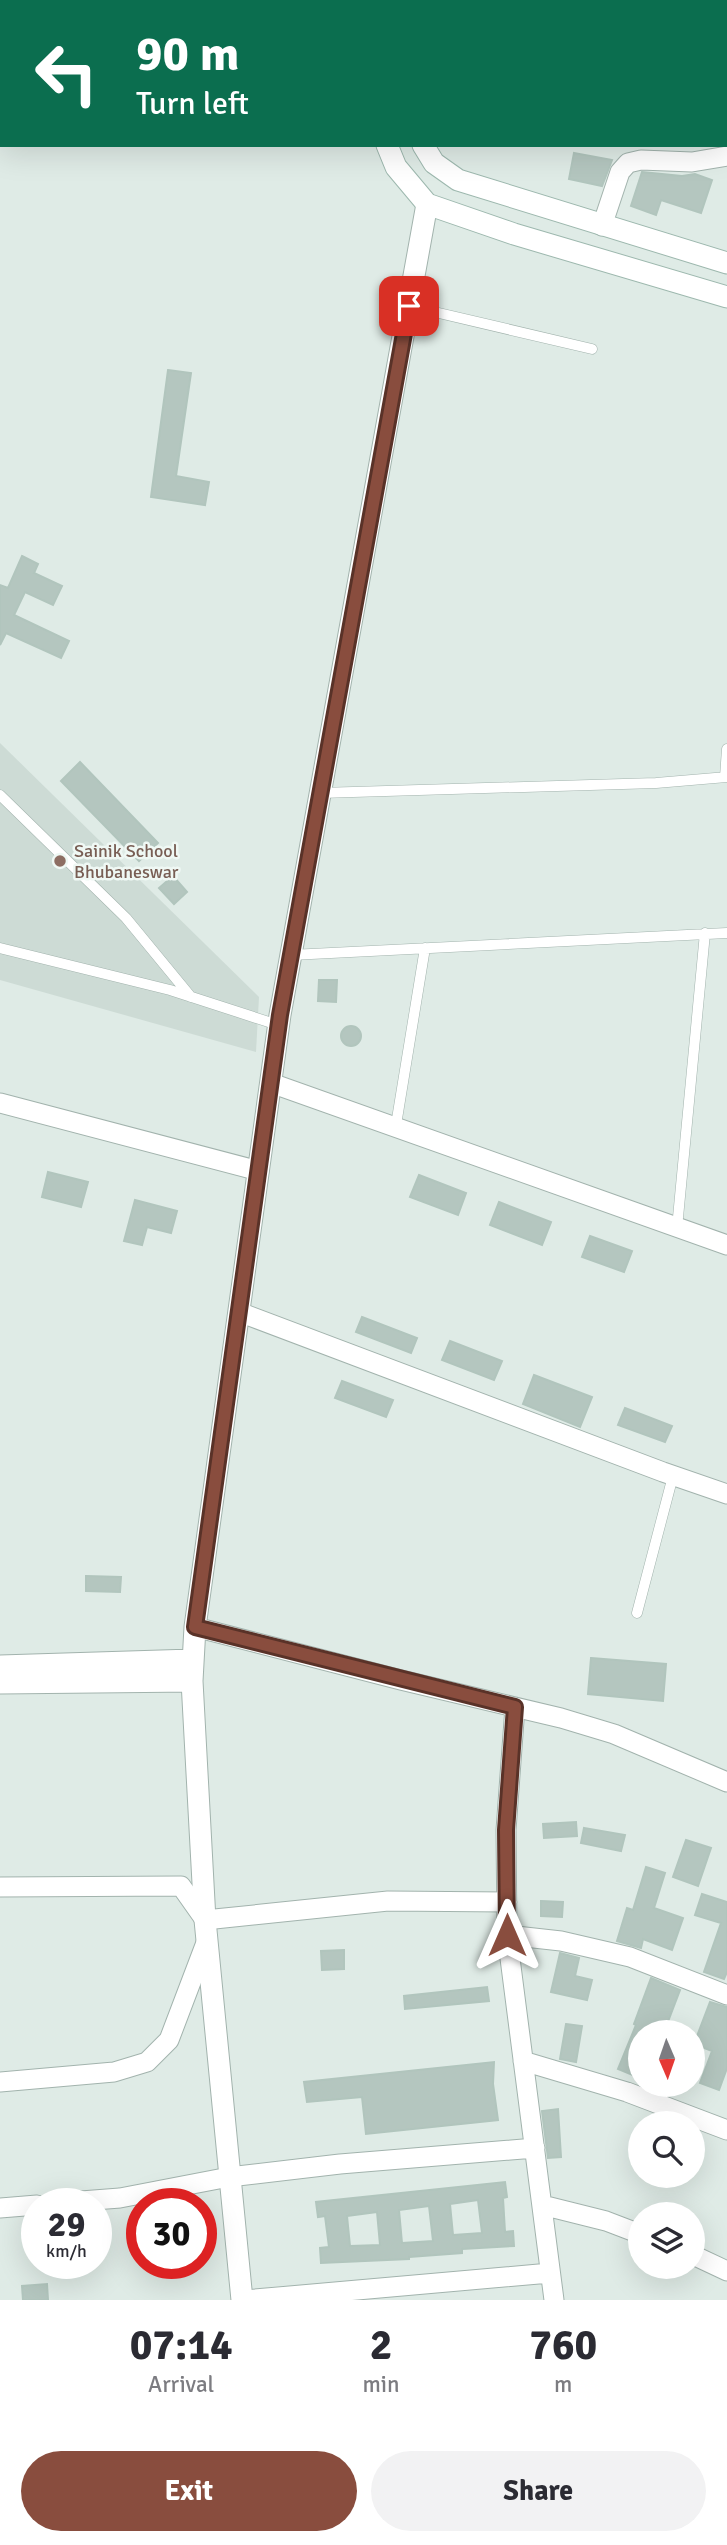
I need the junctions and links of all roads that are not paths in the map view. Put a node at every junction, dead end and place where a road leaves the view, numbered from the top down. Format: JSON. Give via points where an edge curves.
{"nodes":[{"id":1,"x":388,"y":147,"type":"edge"},
{"id":2,"x":424,"y":147,"type":"edge"},
{"id":3,"x":727,"y":156,"type":"edge"},
{"id":4,"x":427,"y":204,"type":"junction"},
{"id":5,"x":602,"y":226,"type":"junction"},
{"id":6,"x":727,"y":263,"type":"edge"},
{"id":7,"x":727,"y":297,"type":"edge"},
{"id":8,"x":409,"y":306,"type":"junction"},
{"id":9,"x":592,"y":349,"type":"dead end"},
{"id":10,"x":727,"y":749,"type":"edge"},
{"id":11,"x":726,"y":777,"type":"edge"},
{"id":12,"x":320,"y":793,"type":"junction"},
{"id":13,"x":0,"y":795,"type":"edge"},
{"id":14,"x":705,"y":933,"type":"junction"},
{"id":15,"x":727,"y":933,"type":"edge"},
{"id":16,"x":0,"y":948,"type":"edge"},
{"id":17,"x":425,"y":948,"type":"junction"},
{"id":18,"x":291,"y":955,"type":"junction"},
{"id":19,"x":191,"y":997,"type":"junction"},
{"id":20,"x":279,"y":1025,"type":"junction"},
{"id":21,"x":271,"y":1083,"type":"junction"},
{"id":22,"x":0,"y":1103,"type":"edge"},
{"id":23,"x":396,"y":1125,"type":"junction"},
{"id":24,"x":259,"y":1171,"type":"junction"},
{"id":25,"x":677,"y":1228,"type":"junction"},
{"id":26,"x":727,"y":1245,"type":"edge"},
{"id":27,"x":239,"y":1312,"type":"junction"},
{"id":28,"x":673,"y":1476,"type":"junction"},
{"id":29,"x":727,"y":1494,"type":"edge"},
{"id":30,"x":637,"y":1613,"type":"dead end"},
{"id":31,"x":195,"y":1627,"type":"junction"},
{"id":32,"x":0,"y":1666,"type":"edge"},
{"id":33,"x":193,"y":1670,"type":"junction"},
{"id":34,"x":0,"y":1683,"type":"edge"},
{"id":35,"x":515,"y":1707,"type":"junction"},
{"id":36,"x":727,"y":1782,"type":"edge"},
{"id":37,"x":0,"y":1887,"type":"edge"},
{"id":38,"x":507,"y":1902,"type":"junction"},
{"id":39,"x":206,"y":1930,"type":"junction"},
{"id":40,"x":507,"y":1935,"type":"junction"},
{"id":41,"x":727,"y":1995,"type":"edge"},
{"id":42,"x":523,"y":2061,"type":"junction"},
{"id":43,"x":0,"y":2082,"type":"edge"},
{"id":44,"x":727,"y":2130,"type":"edge"},
{"id":45,"x":535,"y":2148,"type":"junction"},
{"id":46,"x":229,"y":2177,"type":"junction"},
{"id":47,"x":112,"y":2198,"type":"edge"},
{"id":48,"x":542,"y":2205,"type":"junction"},
{"id":49,"x":21,"y":2206,"type":"edge"},
{"id":50,"x":0,"y":2208,"type":"edge"},
{"id":51,"x":628,"y":2229,"type":"edge"},
{"id":52,"x":705,"y":2261,"type":"edge"},
{"id":53,"x":727,"y":2271,"type":"edge"},
{"id":54,"x":550,"y":2273,"type":"junction"},
{"id":55,"x":243,"y":2300,"type":"edge"},
{"id":56,"x":554,"y":2300,"type":"edge"}],
"edges":[{"from":1,"to":4,"type":"street","via":[[396,167]]},
{"from":2,"to":5,"type":"street","via":[[434,163],[458,180]]},
{"from":3,"to":5,"type":"street","via":[[692,162],[628,163],[620,172]]},
{"from":4,"to":7,"type":"street"},
{"from":4,"to":8,"type":"street"},
{"from":5,"to":6,"type":"street"},
{"from":8,"to":9,"type":"lane"},
{"from":8,"to":12,"type":"street"},
{"from":10,"to":11,"type":"lane"},
{"from":11,"to":12,"type":"lane"},
{"from":12,"to":18,"type":"street"},
{"from":13,"to":19,"type":"lane","via":[[126,918]]},
{"from":14,"to":15,"type":"lane"},
{"from":14,"to":17,"type":"lane"},
{"from":14,"to":25,"type":"lane"},
{"from":16,"to":19,"type":"lane"},
{"from":17,"to":18,"type":"lane"},
{"from":17,"to":23,"type":"lane"},
{"from":18,"to":20,"type":"street"},
{"from":19,"to":20,"type":"lane"},
{"from":20,"to":21,"type":"street"},
{"from":21,"to":23,"type":"street"},
{"from":21,"to":24,"type":"street"},
{"from":22,"to":24,"type":"street"},
{"from":23,"to":25,"type":"street"},
{"from":24,"to":27,"type":"street"},
{"from":25,"to":26,"type":"street"},
{"from":27,"to":28,"type":"street"},
{"from":27,"to":31,"type":"street"},
{"from":28,"to":29,"type":"street"},
{"from":28,"to":30,"type":"lane"},
{"from":31,"to":33,"type":"street"},
{"from":31,"to":35,"type":"street"},
{"from":32,"to":33,"type":"street"},
{"from":33,"to":34,"type":"street"},
{"from":33,"to":39,"type":"street"},
{"from":35,"to":36,"type":"street","via":[[614,1734]]},
{"from":35,"to":38,"type":"street","via":[[506,1830]]},
{"from":37,"to":39,"type":"street","via":[[181,1886]]},
{"from":38,"to":39,"type":"street","via":[[388,1900]]},
{"from":38,"to":40,"type":"street"},
{"from":39,"to":43,"type":"street","via":[[169,2040],[147,2062],[114,2072]]},
{"from":39,"to":46,"type":"street"},
{"from":40,"to":41,"type":"street","via":[[561,1941],[629,1957]]},
{"from":40,"to":42,"type":"street"},
{"from":42,"to":44,"type":"street","via":[[627,2092]]},
{"from":42,"to":45,"type":"street"},
{"from":45,"to":46,"type":"street"},
{"from":45,"to":48,"type":"street"},
{"from":46,"to":47,"type":"street"},
{"from":46,"to":55,"type":"street"},
{"from":48,"to":51,"type":"street"},
{"from":48,"to":54,"type":"street"},
{"from":49,"to":50,"type":"street"},
{"from":52,"to":53,"type":"street"},
{"from":54,"to":55,"type":"street"},
{"from":54,"to":56,"type":"street"}]}
